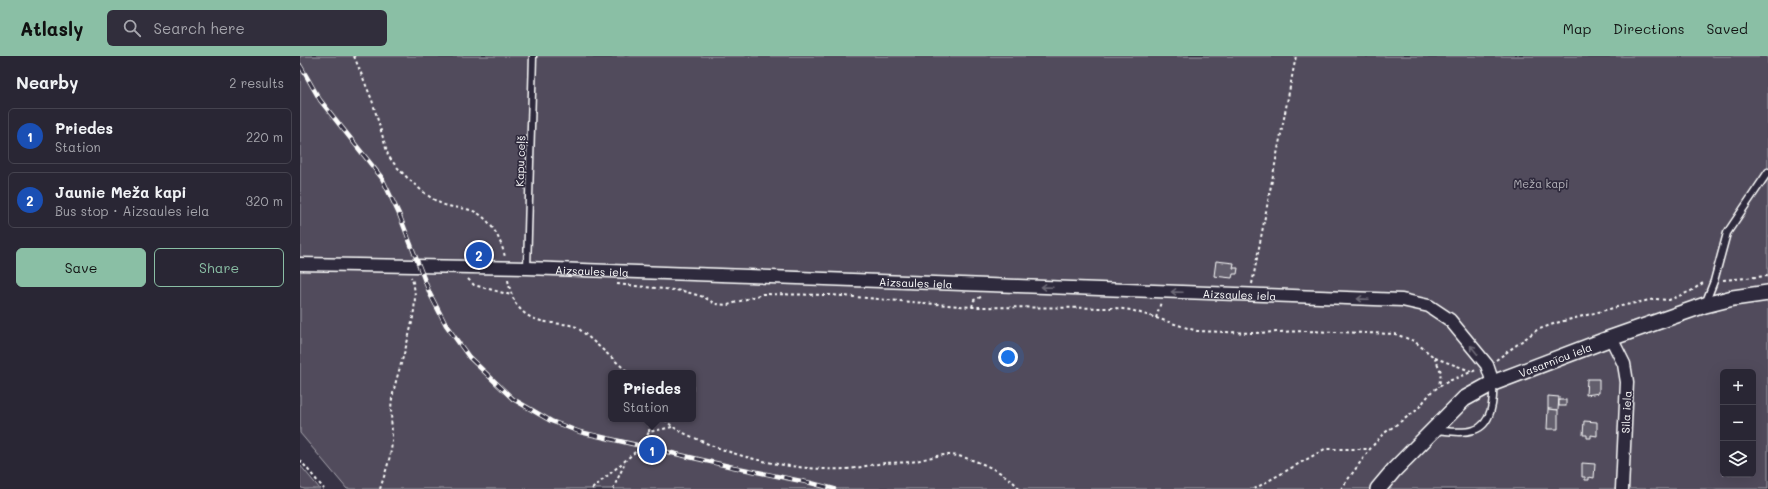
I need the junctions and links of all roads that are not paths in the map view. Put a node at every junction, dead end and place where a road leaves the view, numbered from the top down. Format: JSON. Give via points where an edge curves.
{"nodes":[{"id":1,"x":533,"y":56,"type":"edge"},
{"id":2,"x":1768,"y":172,"type":"edge"},
{"id":3,"x":300,"y":264,"type":"edge"},
{"id":4,"x":527,"y":268,"type":"junction"},
{"id":5,"x":1768,"y":293,"type":"edge"},
{"id":6,"x":1704,"y":305,"type":"junction"},
{"id":7,"x":1611,"y":338,"type":"junction"},
{"id":8,"x":1493,"y":383,"type":"junction"},
{"id":9,"x":1434,"y":429,"type":"junction"},
{"id":10,"x":1378,"y":489,"type":"edge"},
{"id":11,"x":1622,"y":489,"type":"edge"}],
"edges":[{"from":1,"to":4,"type":"lane","name":"Kapu ceļš"},
{"from":2,"to":6,"type":"lane","via":[[1727,233],[1714,281]]},
{"from":3,"to":4,"type":"street","name":"Aizsaules iela","via":[[510,272]]},
{"from":8,"to":4,"type":"street","name":"Aizsaules iela","one_way":true,"via":[[1487,365],[1450,320],[1429,306],[1402,300]]},
{"from":5,"to":6,"type":"street","name":"Vasarnīcu iela"},
{"from":6,"to":7,"type":"street","name":"Vasarnīcu iela"},
{"from":7,"to":8,"type":"street","name":"Vasarnīcu iela"},
{"from":7,"to":11,"type":"street","name":"Sila iela","via":[[1624,364],[1627,382]]},
{"from":8,"to":9,"type":"street","name":"Vasarnīcu iela","via":[[1464,399]]},
{"from":8,"to":9,"type":"lane","via":[[1491,408],[1483,424],[1475,430]]},
{"from":9,"to":10,"type":"street","name":"Vasarnīcu iela"}]}
